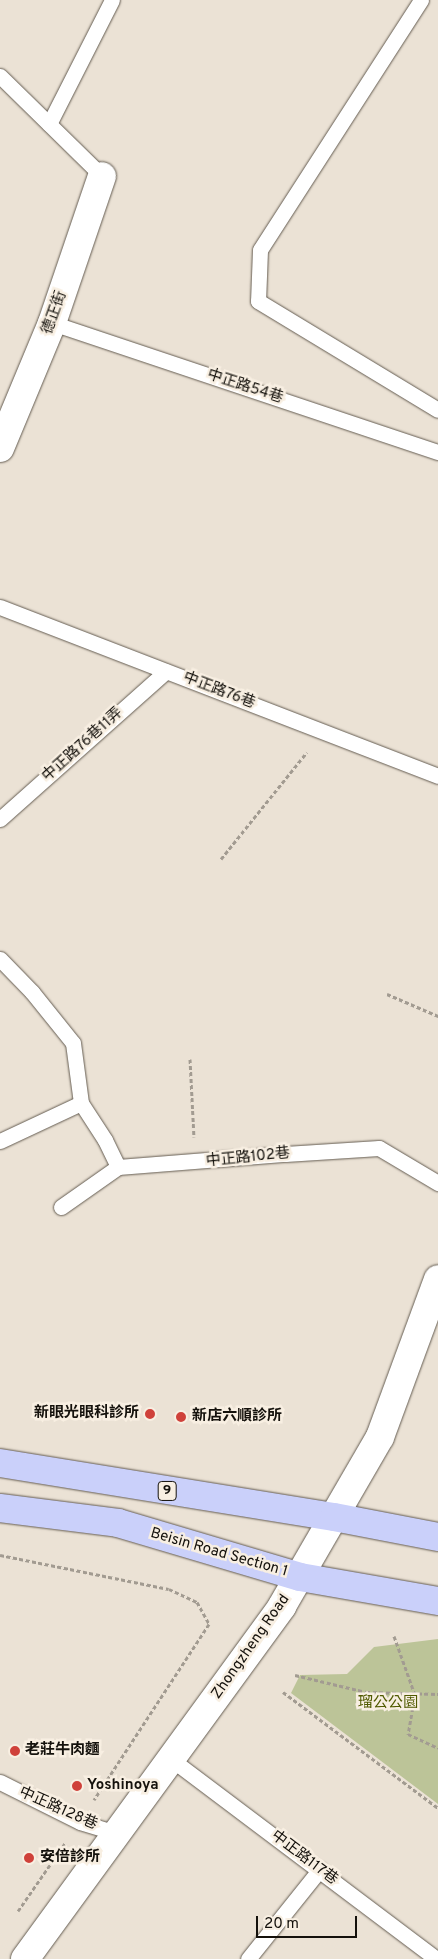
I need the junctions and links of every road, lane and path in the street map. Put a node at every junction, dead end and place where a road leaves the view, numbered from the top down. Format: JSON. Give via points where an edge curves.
{"nodes":[{"id":1,"x":112,"y":0,"type":"edge"},
{"id":2,"x":421,"y":0,"type":"edge"},
{"id":3,"x":0,"y":76,"type":"edge"},
{"id":4,"x":49,"y":124,"type":"junction"},
{"id":5,"x":102,"y":176,"type":"joint"},
{"id":6,"x":52,"y":323,"type":"junction"},
{"id":7,"x":438,"y":410,"type":"edge"},
{"id":8,"x":0,"y":448,"type":"edge"},
{"id":9,"x":438,"y":452,"type":"edge"},
{"id":10,"x":0,"y":607,"type":"edge"},
{"id":11,"x":166,"y":671,"type":"junction"},
{"id":12,"x":324,"y":730,"type":"junction"},
{"id":13,"x":438,"y":776,"type":"edge"},
{"id":14,"x":0,"y":819,"type":"edge"},
{"id":15,"x":221,"y":859,"type":"dead end"},
{"id":16,"x":0,"y":959,"type":"edge"},
{"id":17,"x":387,"y":994,"type":"dead end"},
{"id":18,"x":438,"y":1016,"type":"edge"},
{"id":19,"x":190,"y":1059,"type":"dead end"},
{"id":20,"x":81,"y":1103,"type":"junction"},
{"id":21,"x":0,"y":1141,"type":"edge"},
{"id":22,"x":196,"y":1163,"type":"junction"},
{"id":23,"x":118,"y":1167,"type":"junction"},
{"id":24,"x":438,"y":1183,"type":"edge"},
{"id":25,"x":61,"y":1207,"type":"dead end"},
{"id":26,"x":438,"y":1280,"type":"edge"},
{"id":27,"x":0,"y":1463,"type":"edge"},
{"id":28,"x":0,"y":1508,"type":"edge"},
{"id":29,"x":334,"y":1517,"type":"junction"},
{"id":30,"x":438,"y":1537,"type":"edge"},
{"id":31,"x":0,"y":1555,"type":"edge"},
{"id":32,"x":300,"y":1577,"type":"junction"},
{"id":33,"x":438,"y":1600,"type":"edge"},
{"id":34,"x":394,"y":1636,"type":"dead end"},
{"id":35,"x":295,"y":1675,"type":"dead end"},
{"id":36,"x":283,"y":1692,"type":"dead end"},
{"id":37,"x":438,"y":1694,"type":"edge"},
{"id":38,"x":415,"y":1695,"type":"junction"},
{"id":39,"x":438,"y":1748,"type":"edge"},
{"id":40,"x":171,"y":1759,"type":"junction"},
{"id":41,"x":0,"y":1782,"type":"edge"},
{"id":42,"x":438,"y":1808,"type":"edge"},
{"id":43,"x":80,"y":1822,"type":"junction"},
{"id":44,"x":117,"y":1833,"type":"junction"},
{"id":45,"x":320,"y":1870,"type":"junction"},
{"id":46,"x":17,"y":1912,"type":"dead end"},
{"id":47,"x":26,"y":1959,"type":"edge"},
{"id":48,"x":248,"y":1959,"type":"edge"},
{"id":49,"x":436,"y":1959,"type":"edge"}],
"edges":[{"from":1,"to":4,"type":"lane"},
{"from":2,"to":7,"type":"lane","via":[[260,250],[258,301]]},
{"from":3,"to":4,"type":"lane"},
{"from":4,"to":5,"type":"lane"},
{"from":5,"to":6,"type":"street","name":"德正街"},
{"from":6,"to":8,"type":"street","name":"德正街"},
{"from":6,"to":9,"type":"lane","name":"中正路54巷"},
{"from":10,"to":11,"type":"lane","name":"中正路76巷"},
{"from":11,"to":12,"type":"lane","name":"中正路76巷"},
{"from":11,"to":14,"type":"lane","name":"中正路76巷11弄"},
{"from":12,"to":13,"type":"lane","name":"中正路76巷"},
{"from":12,"to":15,"type":"path"},
{"from":16,"to":20,"type":"lane","via":[[32,992],[73,1043]]},
{"from":17,"to":18,"type":"path"},
{"from":19,"to":22,"type":"path"},
{"from":20,"to":21,"type":"lane"},
{"from":20,"to":23,"type":"lane"},
{"from":22,"to":23,"type":"lane","name":"中正路102巷"},
{"from":22,"to":24,"type":"lane","name":"中正路102巷","via":[[379,1148]]},
{"from":23,"to":25,"type":"lane"},
{"from":26,"to":29,"type":"street","name":"Zhongzheng Road","via":[[380,1437]]},
{"from":27,"to":29,"type":"main road","number":"9"},
{"from":28,"to":32,"type":"main road","name":"Beisin Road Section 1","via":[[118,1523]]},
{"from":29,"to":30,"type":"main road","number":"9"},
{"from":29,"to":32,"type":"street","name":"Zhongzheng Road"},
{"from":31,"to":43,"type":"path","via":[[169,1589],[197,1602],[209,1624]]},
{"from":32,"to":33,"type":"main road","name":"Beisin Road Section 1"},
{"from":32,"to":40,"type":"street","name":"Zhongzheng Road"},
{"from":34,"to":38,"type":"path"},
{"from":35,"to":38,"type":"path","via":[[366,1692]]},
{"from":36,"to":42,"type":"path"},
{"from":37,"to":38,"type":"path"},
{"from":38,"to":39,"type":"path","via":[[408,1734]]},
{"from":40,"to":44,"type":"street","name":"Zhongzheng Road"},
{"from":40,"to":45,"type":"lane","name":"中正路117巷"},
{"from":41,"to":43,"type":"lane","name":"中正路128巷"},
{"from":43,"to":44,"type":"lane","name":"中正路128巷"},
{"from":43,"to":46,"type":"path"},
{"from":44,"to":47,"type":"street","name":"Zhongzheng Road"},
{"from":45,"to":48,"type":"lane"},
{"from":45,"to":49,"type":"lane","name":"中正路117巷"}]}
